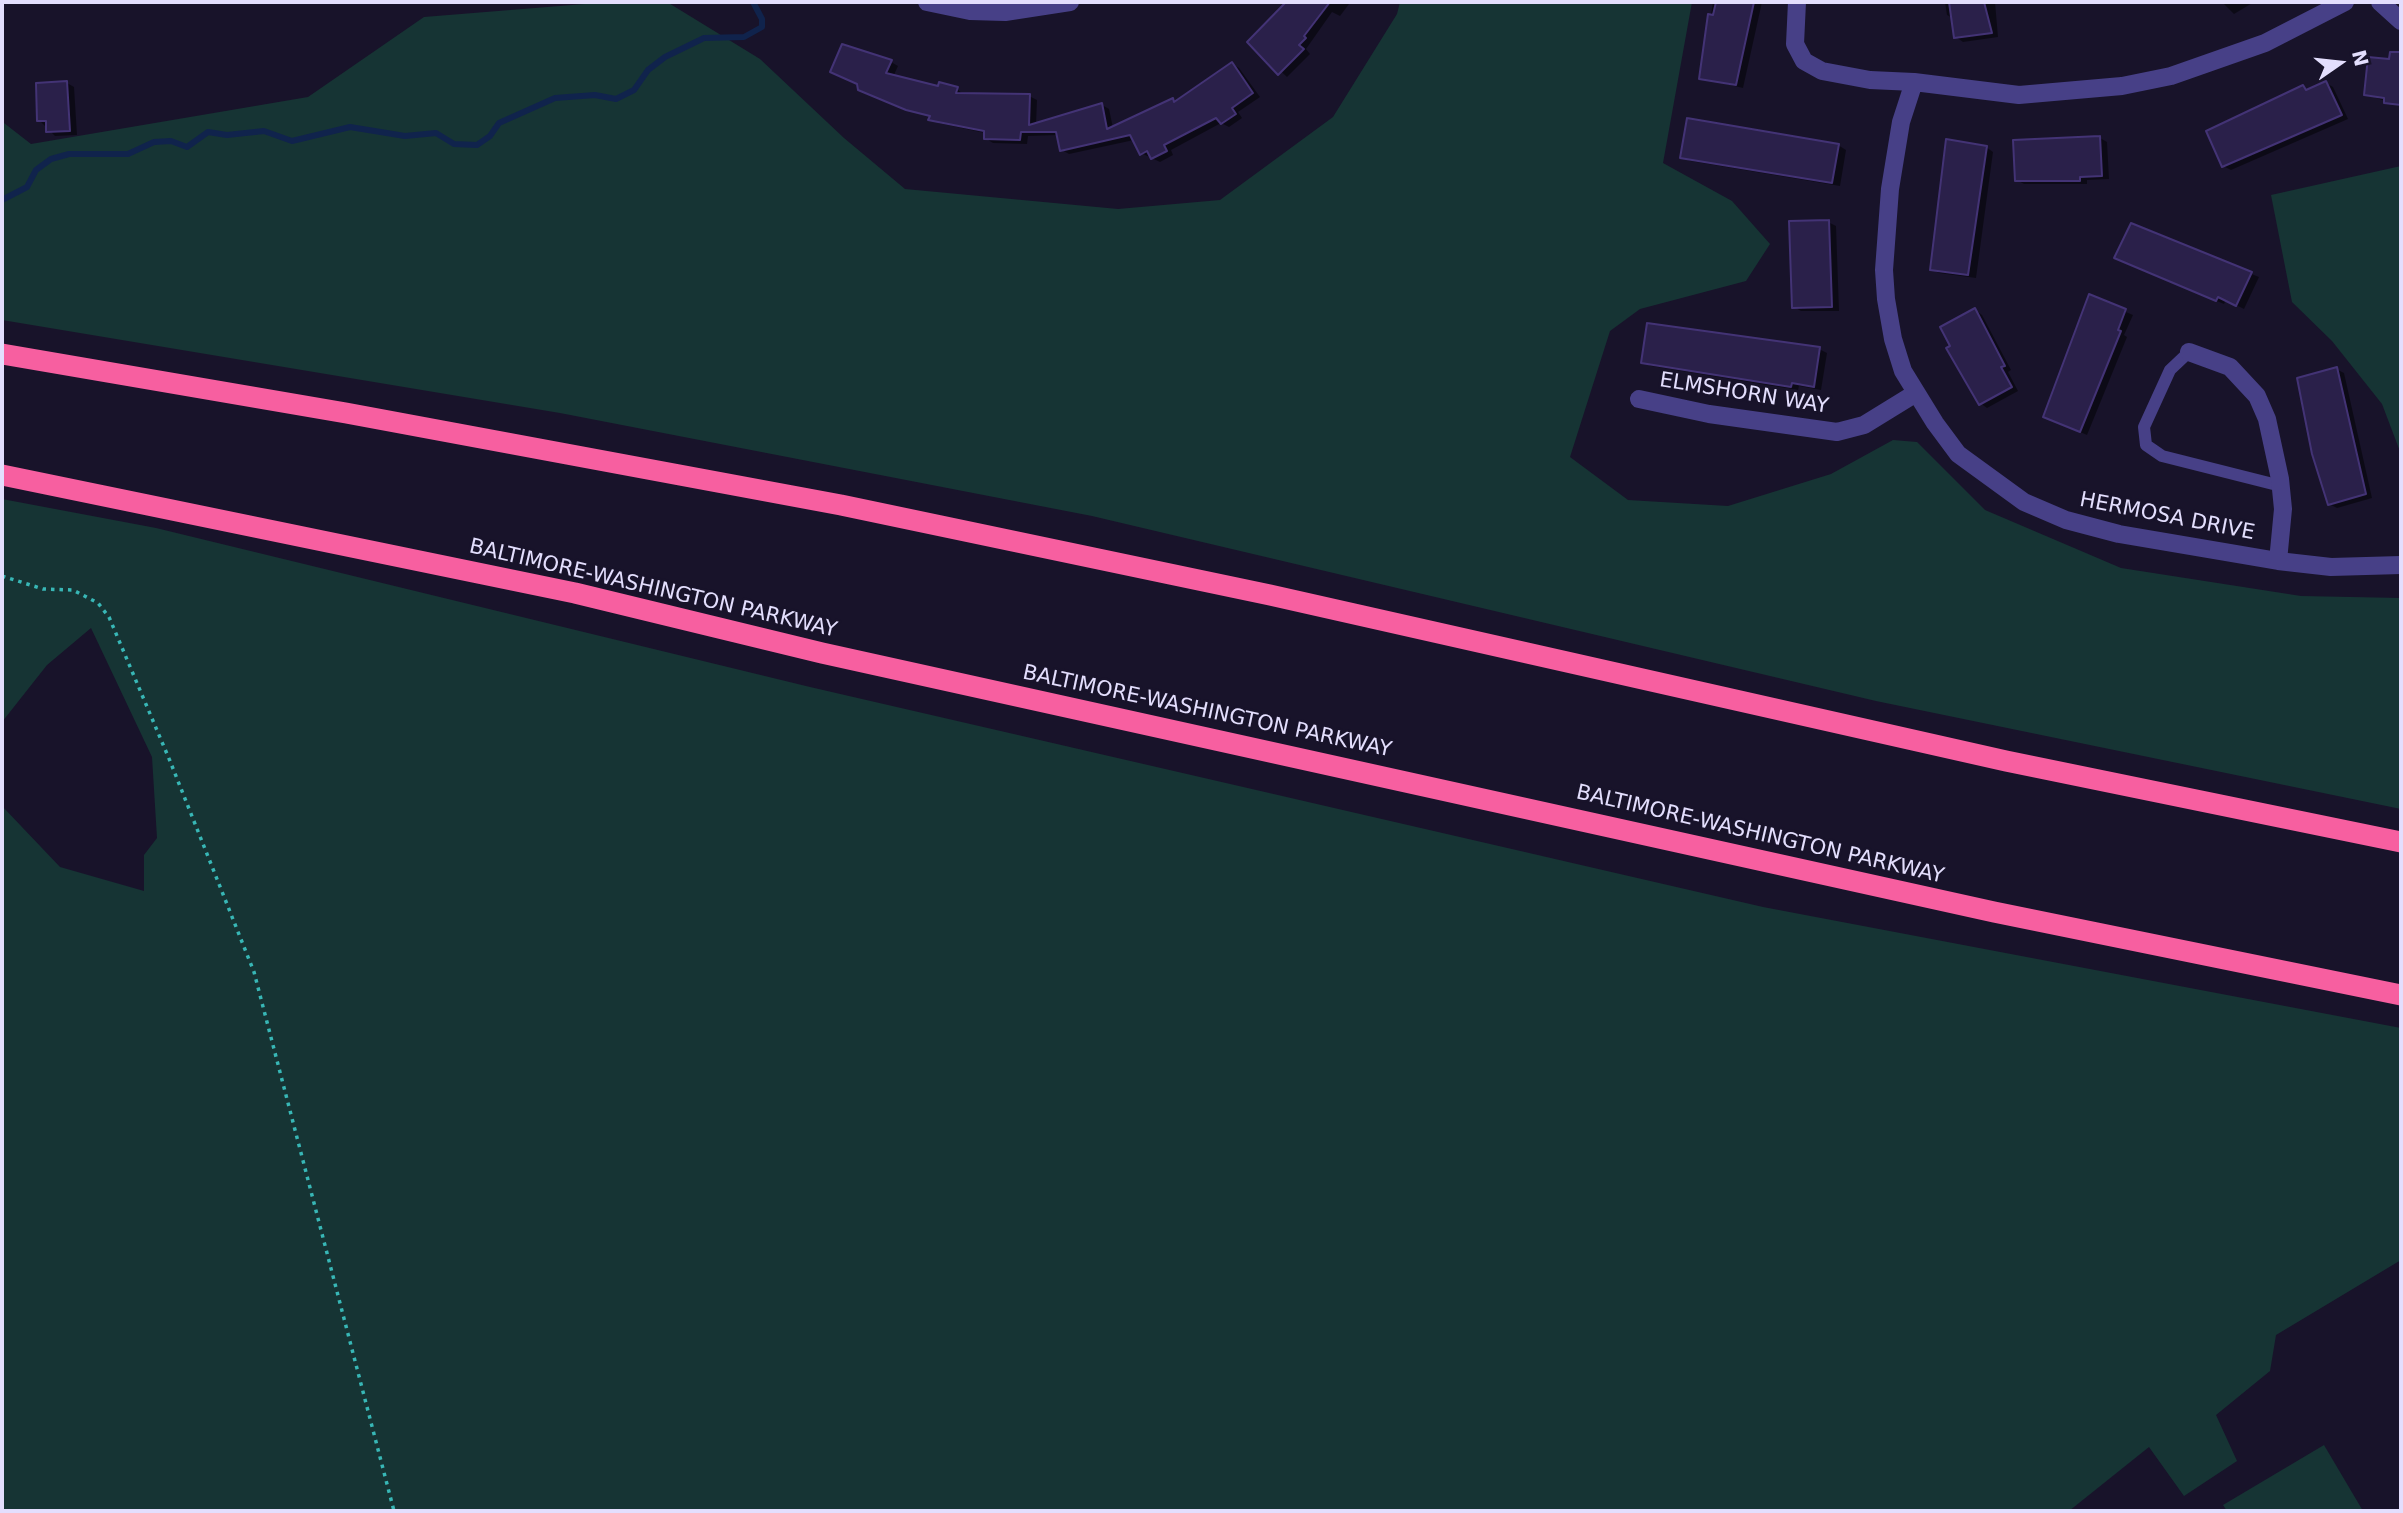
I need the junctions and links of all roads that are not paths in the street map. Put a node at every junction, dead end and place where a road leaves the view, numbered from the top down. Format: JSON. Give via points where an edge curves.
{"nodes":[{"id":1,"x":927,"y":2,"type":"edge"},
{"id":2,"x":1070,"y":2,"type":"edge"},
{"id":3,"x":1797,"y":2,"type":"edge"},
{"id":4,"x":2345,"y":2,"type":"edge"},
{"id":5,"x":2380,"y":2,"type":"edge"},
{"id":6,"x":2401,"y":21,"type":"edge"},
{"id":7,"x":1914,"y":82,"type":"junction"},
{"id":8,"x":2189,"y":352,"type":"joint"},
{"id":9,"x":2,"y":354,"type":"edge"},
{"id":10,"x":1916,"y":393,"type":"junction"},
{"id":11,"x":1639,"y":399,"type":"dead end"},
{"id":12,"x":2,"y":475,"type":"edge"},
{"id":13,"x":2281,"y":486,"type":"junction"},
{"id":14,"x":2278,"y":561,"type":"junction"},
{"id":15,"x":2401,"y":565,"type":"edge"},
{"id":16,"x":2401,"y":842,"type":"edge"},
{"id":17,"x":2401,"y":995,"type":"edge"}],
"edges":[{"from":1,"to":2,"type":"street","via":[[1005,12]]},
{"from":3,"to":7,"type":"street","via":[[1795,44],[1804,61],[1870,80]]},
{"from":4,"to":7,"type":"street","via":[[2224,60],[2122,86],[2019,95]]},
{"from":5,"to":6,"type":"street"},
{"from":7,"to":10,"type":"street","name":"HERMOSA DRIVE","via":[[1896,146],[1884,271],[1893,340]]},
{"from":8,"to":13,"type":"street","via":[[2230,367],[2257,396],[2267,419]]},
{"from":8,"to":13,"type":"lane","via":[[2170,370],[2144,427],[2146,445],[2162,456]]},
{"from":9,"to":16,"type":"highway","via":[[841,505],[1284,598],[2006,761]]},
{"from":10,"to":11,"type":"street","name":"ELMSHORN WAY","via":[[1864,425],[1837,432]]},
{"from":10,"to":14,"type":"street","name":"HERMOSA DRIVE","via":[[1958,454],[2024,502],[2066,520],[2119,534]]},
{"from":12,"to":17,"type":"highway","name":"BALTIMORE-WASHINGTON PARKWAY","via":[[575,593],[822,653],[1980,909]]},
{"from":13,"to":14,"type":"street"},
{"from":14,"to":15,"type":"street","name":"HERMOSA DRIVE","via":[[2331,567]]}]}
